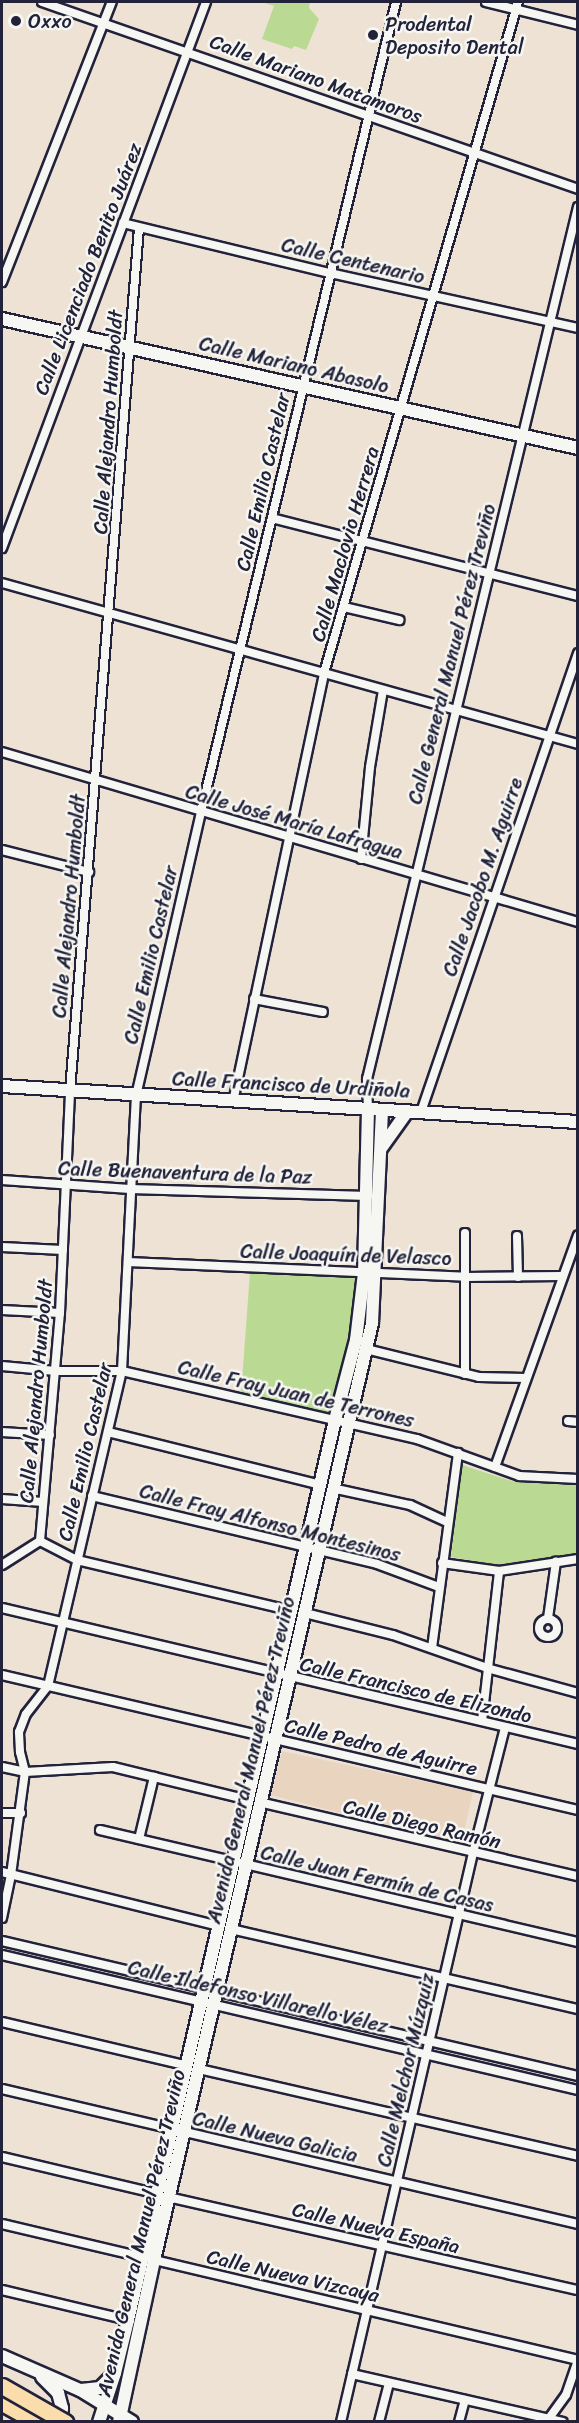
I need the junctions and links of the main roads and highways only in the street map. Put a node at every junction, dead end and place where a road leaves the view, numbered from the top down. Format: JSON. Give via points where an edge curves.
{"nodes":[{"id":1,"x":2,"y":319,"type":"edge"},
{"id":2,"x":578,"y":448,"type":"edge"},
{"id":3,"x":2,"y":1086,"type":"edge"},
{"id":4,"x":368,"y":1110,"type":"junction"},
{"id":5,"x":382,"y":1111,"type":"junction"},
{"id":6,"x":407,"y":1112,"type":"junction"},
{"id":7,"x":578,"y":1122,"type":"edge"},
{"id":8,"x":381,"y":1148,"type":"junction"},
{"id":9,"x":370,"y":1273,"type":"junction"},
{"id":10,"x":327,"y":1486,"type":"junction"},
{"id":11,"x":268,"y":1737,"type":"junction"},
{"id":12,"x":148,"y":2259,"type":"junction"},
{"id":13,"x":2,"y":2356,"type":"edge"},
{"id":14,"x":33,"y":2369,"type":"junction"},
{"id":15,"x":115,"y":2373,"type":"junction"},
{"id":16,"x":2,"y":2386,"type":"edge"},
{"id":17,"x":80,"y":2390,"type":"junction"},
{"id":18,"x":2,"y":2403,"type":"edge"},
{"id":19,"x":106,"y":2404,"type":"junction"},
{"id":20,"x":120,"y":2417,"type":"edge"},
{"id":21,"x":36,"y":2421,"type":"edge"},
{"id":22,"x":60,"y":2421,"type":"edge"},
{"id":23,"x":64,"y":2421,"type":"edge"},
{"id":24,"x":99,"y":2421,"type":"edge"},
{"id":25,"x":132,"y":2421,"type":"edge"}],
"edges":[{"from":1,"to":2,"type":"main road","name":"Calle Mariano Abasolo"},
{"from":3,"to":4,"type":"main road","name":"Calle Francisco de Urdiñola"},
{"from":4,"to":5,"type":"main road","name":"Calle Francisco de Urdiñola"},
{"from":4,"to":9,"type":"main road","name":"Avenida General Manuel Pérez Treviño"},
{"from":5,"to":6,"type":"main road","name":"Calle Francisco de Urdiñola"},
{"from":5,"to":8,"type":"main road","name":"Avenida General Manuel Pérez Treviño"},
{"from":6,"to":7,"type":"main road","name":"Calle Francisco de Urdiñola"},
{"from":6,"to":8,"type":"main road"},
{"from":8,"to":9,"type":"main road","name":"Avenida General Manuel Pérez Treviño"},
{"from":9,"to":10,"type":"main road","name":"Avenida General Manuel Pérez Treviño","via":[[335,1420]]},
{"from":9,"to":10,"type":"main road","name":"Avenida General Manuel Pérez Treviño","via":[[374,1313],[348,1424]]},
{"from":10,"to":11,"type":"main road","name":"Avenida General Manuel Pérez Treviño","via":[[307,1546],[277,1675]]},
{"from":10,"to":11,"type":"main road","name":"Avenida General Manuel Pérez Treviño","via":[[320,1550],[290,1678]]},
{"from":11,"to":12,"type":"main road","name":"Avenida General Manuel Pérez Treviño"},
{"from":12,"to":15,"type":"main road","name":"Avenida General Manuel Pérez Treviño"},
{"from":12,"to":20,"type":"main road","name":"Avenida General Manuel Pérez Treviño"},
{"from":13,"to":14,"type":"main road"},
{"from":14,"to":17,"type":"main road"},
{"from":14,"to":22,"type":"main road","via":[[58,2393]]},
{"from":15,"to":17,"type":"main road","via":[[100,2388]]},
{"from":15,"to":19,"type":"main road","name":"Avenida General Manuel Pérez Treviño"},
{"from":16,"to":23,"type":"highway","bridge":true},
{"from":17,"to":19,"type":"main road"},
{"from":18,"to":21,"type":"highway"},
{"from":19,"to":20,"type":"main road"},
{"from":19,"to":24,"type":"main road","name":"Avenida General Manuel Pérez Treviño"},
{"from":20,"to":25,"type":"main road"}]}
